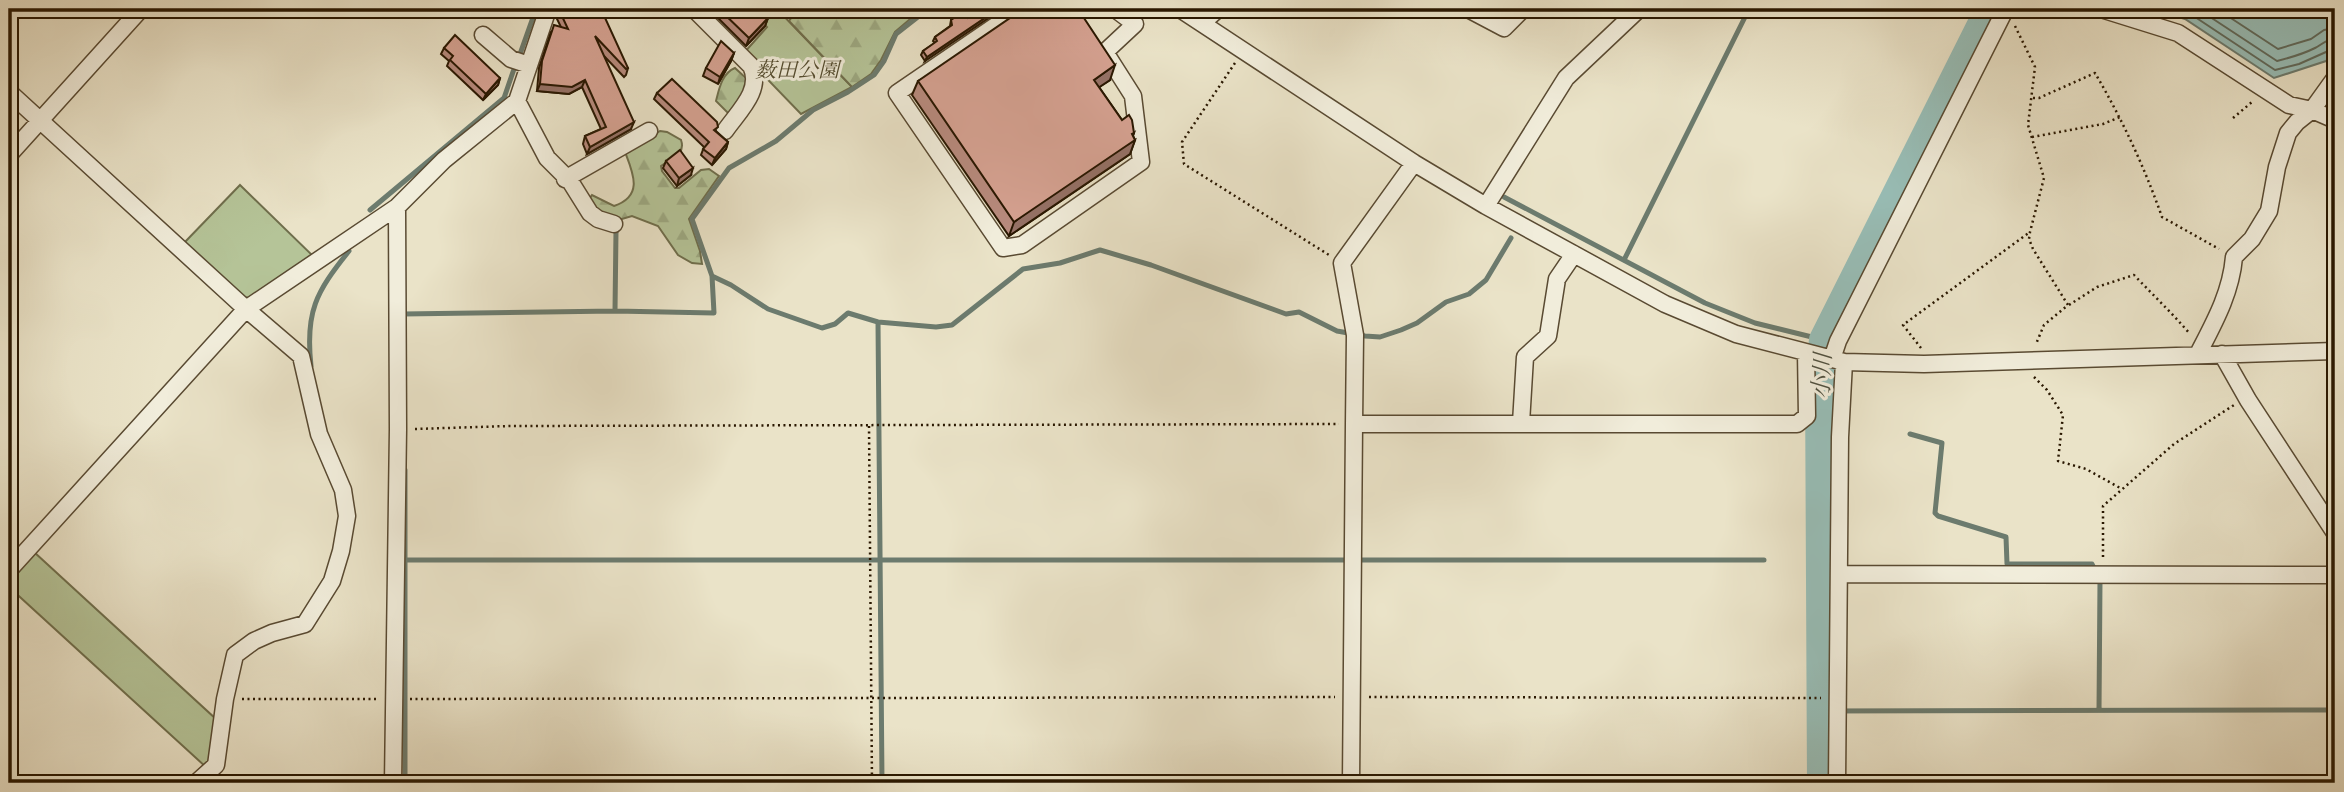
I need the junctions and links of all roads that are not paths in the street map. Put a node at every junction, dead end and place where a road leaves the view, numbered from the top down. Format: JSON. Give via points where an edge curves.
{"nodes":[{"id":1,"x":141,"y":9,"type":"edge"},
{"id":2,"x":548,"y":9,"type":"edge"},
{"id":3,"x":694,"y":9,"type":"edge"},
{"id":4,"x":1020,"y":9,"type":"edge"},
{"id":5,"x":1117,"y":9,"type":"edge"},
{"id":6,"x":1180,"y":9,"type":"edge"},
{"id":7,"x":1218,"y":9,"type":"edge"},
{"id":8,"x":1468,"y":9,"type":"edge"},
{"id":9,"x":1523,"y":9,"type":"edge"},
{"id":10,"x":1639,"y":9,"type":"edge"},
{"id":11,"x":2101,"y":9,"type":"edge"},
{"id":12,"x":1998,"y":12,"type":"edge"},
{"id":13,"x":1202,"y":23,"type":"junction"},
{"id":14,"x":482,"y":35,"type":"dead end"},
{"id":15,"x":529,"y":65,"type":"junction"},
{"id":16,"x":2335,"y":78,"type":"edge"},
{"id":17,"x":9,"y":92,"type":"edge"},
{"id":18,"x":517,"y":101,"type":"junction"},
{"id":19,"x":2312,"y":110,"type":"junction"},
{"id":20,"x":2335,"y":120,"type":"edge"},
{"id":21,"x":40,"y":121,"type":"junction"},
{"id":22,"x":649,"y":131,"type":"dead end"},
{"id":23,"x":725,"y":131,"type":"dead end"},
{"id":24,"x":9,"y":155,"type":"edge"},
{"id":25,"x":1414,"y":163,"type":"junction"},
{"id":26,"x":565,"y":179,"type":"junction"},
{"id":27,"x":1486,"y":206,"type":"junction"},
{"id":28,"x":397,"y":207,"type":"junction"},
{"id":29,"x":614,"y":225,"type":"dead end"},
{"id":30,"x":1574,"y":254,"type":"junction"},
{"id":31,"x":246,"y":309,"type":"junction"},
{"id":32,"x":2200,"y":350,"type":"junction"},
{"id":33,"x":2335,"y":351,"type":"edge"},
{"id":34,"x":1808,"y":353,"type":"junction"},
{"id":35,"x":2222,"y":354,"type":"junction"},
{"id":36,"x":1835,"y":360,"type":"junction"},
{"id":37,"x":1521,"y":423,"type":"junction"},
{"id":38,"x":1354,"y":424,"type":"junction"},
{"id":39,"x":2335,"y":533,"type":"edge"},
{"id":40,"x":9,"y":570,"type":"edge"},
{"id":41,"x":1839,"y":574,"type":"junction"},
{"id":42,"x":2335,"y":575,"type":"edge"},
{"id":43,"x":196,"y":783,"type":"edge"},
{"id":44,"x":393,"y":783,"type":"edge"},
{"id":45,"x":1351,"y":783,"type":"edge"},
{"id":46,"x":1837,"y":783,"type":"edge"}],
"edges":[{"from":1,"to":21,"type":"street"},
{"from":2,"to":15,"type":"street"},
{"from":3,"to":23,"type":"street","via":[[754,73],[754,89]]},
{"from":4,"to":5,"type":"street","via":[[897,93],[1003,248],[1022,245],[1141,162],[1133,96],[1105,52],[1135,24]]},
{"from":6,"to":13,"type":"street"},
{"from":7,"to":13,"type":"street"},
{"from":8,"to":9,"type":"street","via":[[1504,28]]},
{"from":10,"to":27,"type":"street","via":[[1566,78]]},
{"from":11,"to":19,"type":"street","via":[[2178,33],[2289,105]]},
{"from":12,"to":36,"type":"street","via":[[1838,341]]},
{"from":13,"to":25,"type":"street"},
{"from":14,"to":15,"type":"street","via":[[511,59]]},
{"from":15,"to":18,"type":"street"},
{"from":16,"to":19,"type":"street"},
{"from":17,"to":21,"type":"street"},
{"from":18,"to":26,"type":"street","via":[[547,158]]},
{"from":18,"to":28,"type":"street","via":[[444,160]]},
{"from":19,"to":20,"type":"street"},
{"from":19,"to":32,"type":"street","via":[[2288,133],[2269,211],[2234,257],[2232,279]]},
{"from":21,"to":24,"type":"street"},
{"from":21,"to":31,"type":"street"},
{"from":22,"to":26,"type":"street"},
{"from":25,"to":27,"type":"street"},
{"from":25,"to":38,"type":"street","via":[[1342,263],[1355,335]]},
{"from":26,"to":29,"type":"street","via":[[590,213]]},
{"from":27,"to":30,"type":"street"},
{"from":28,"to":31,"type":"street"},
{"from":28,"to":44,"type":"street"},
{"from":30,"to":34,"type":"street","via":[[1712,324]]},
{"from":30,"to":37,"type":"street","via":[[1556,279],[1548,336],[1525,357]]},
{"from":31,"to":40,"type":"street"},
{"from":31,"to":43,"type":"street","via":[[301,356],[319,434],[343,490],[347,516],[332,581],[305,624],[254,641],[235,656],[216,765]]},
{"from":32,"to":35,"type":"street"},
{"from":32,"to":36,"type":"street","via":[[1924,364]]},
{"from":33,"to":35,"type":"street"},
{"from":34,"to":36,"type":"street"},
{"from":34,"to":37,"type":"street","via":[[1807,416],[1797,424]]},
{"from":35,"to":39,"type":"street"},
{"from":36,"to":41,"type":"street","via":[[1840,437]]},
{"from":37,"to":38,"type":"street"},
{"from":38,"to":45,"type":"street"},
{"from":41,"to":42,"type":"street"},
{"from":41,"to":46,"type":"street"}]}
